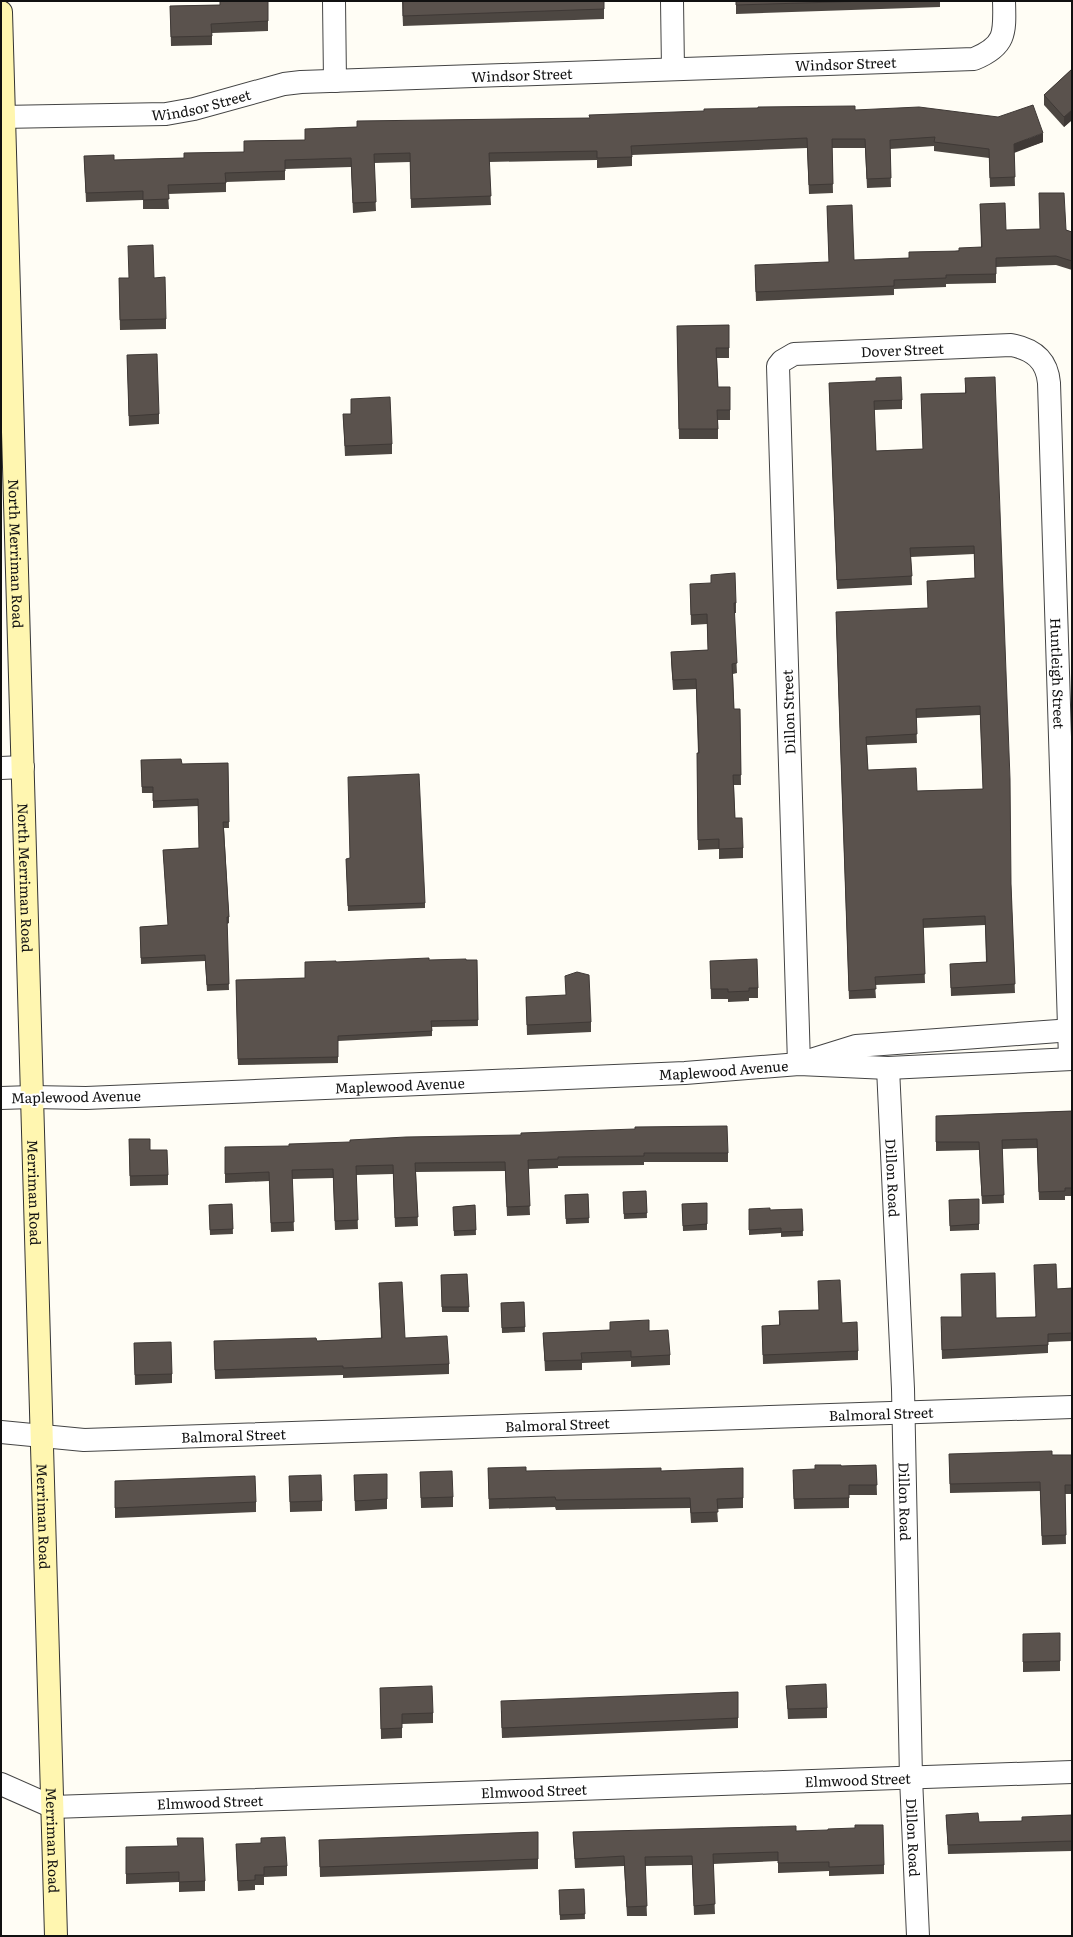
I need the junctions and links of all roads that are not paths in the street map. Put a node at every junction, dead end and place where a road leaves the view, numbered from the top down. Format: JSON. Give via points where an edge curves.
{"nodes":[{"id":1,"x":334,"y":1,"type":"edge"},
{"id":2,"x":672,"y":1,"type":"edge"},
{"id":3,"x":1004,"y":1,"type":"edge"},
{"id":4,"x":1,"y":12,"type":"edge"},
{"id":5,"x":673,"y":69,"type":"junction"},
{"id":6,"x":335,"y":81,"type":"junction"},
{"id":7,"x":2,"y":117,"type":"edge"},
{"id":8,"x":1024,"y":347,"type":"joint"},
{"id":9,"x":782,"y":361,"type":"joint"},
{"id":10,"x":7,"y":441,"type":"edge"},
{"id":11,"x":23,"y":767,"type":"junction"},
{"id":12,"x":1,"y":768,"type":"edge"},
{"id":13,"x":1070,"y":1030,"type":"edge"},
{"id":14,"x":1071,"y":1059,"type":"edge"},
{"id":15,"x":799,"y":1064,"type":"junction"},
{"id":16,"x":888,"y":1068,"type":"junction"},
{"id":17,"x":32,"y":1097,"type":"junction"},
{"id":18,"x":1,"y":1098,"type":"edge"},
{"id":19,"x":1072,"y":1407,"type":"edge"},
{"id":20,"x":903,"y":1413,"type":"junction"},
{"id":21,"x":1,"y":1432,"type":"edge"},
{"id":22,"x":43,"y":1437,"type":"junction"},
{"id":23,"x":1072,"y":1772,"type":"edge"},
{"id":24,"x":911,"y":1778,"type":"junction"},
{"id":25,"x":1,"y":1784,"type":"edge"},
{"id":26,"x":53,"y":1806,"type":"junction"},
{"id":27,"x":56,"y":1936,"type":"edge"},
{"id":28,"x":918,"y":1936,"type":"edge"}],
"edges":[{"from":1,"to":6,"type":"street"},
{"from":2,"to":5,"type":"street"},
{"from":3,"to":5,"type":"street","name":"Windsor Street","via":[[1005,25],[1000,40],[988,53],[974,59]]},
{"from":4,"to":7,"type":"main road","name":"North Merriman Road"},
{"from":5,"to":6,"type":"street","name":"Windsor Street"},
{"from":6,"to":7,"type":"street","name":"Windsor Street","via":[[284,84],[194,109],[166,114]]},
{"from":7,"to":10,"type":"main road","name":"North Merriman Road"},
{"from":8,"to":9,"type":"street","name":"Dover Street","via":[[1011,345],[794,354]]},
{"from":8,"to":13,"type":"street","name":"Huntleigh Street","via":[[1041,360],[1048,372],[1049,383]]},
{"from":9,"to":15,"type":"street","name":"Dillon Street","via":[[778,366]]},
{"from":10,"to":11,"type":"main road","name":"North Merriman Road"},
{"from":11,"to":12,"type":"street"},
{"from":11,"to":17,"type":"main road","name":"North Merriman Road"},
{"from":13,"to":14,"type":"street","name":"Huntleigh Street"},
{"from":13,"to":15,"type":"street","name":"Maplewood Avenue","via":[[856,1046]]},
{"from":14,"to":16,"type":"street","name":"Maplewood Avenue"},
{"from":15,"to":16,"type":"street","name":"Maplewood Avenue"},
{"from":15,"to":17,"type":"street","name":"Maplewood Avenue","via":[[685,1073],[86,1098]]},
{"from":16,"to":20,"type":"street","name":"Dillon Road"},
{"from":17,"to":18,"type":"street","name":"Maplewood Avenue"},
{"from":17,"to":22,"type":"main road","name":"Merriman Road"},
{"from":19,"to":20,"type":"street","name":"Balmoral Street"},
{"from":20,"to":22,"type":"street","name":"Balmoral Street","via":[[89,1440]]},
{"from":20,"to":24,"type":"street","name":"Dillon Road"},
{"from":21,"to":22,"type":"street","name":"Balmoral Street"},
{"from":22,"to":26,"type":"main road","name":"Merriman Road"},
{"from":23,"to":24,"type":"street","name":"Elmwood Street"},
{"from":24,"to":26,"type":"street","name":"Elmwood Street"},
{"from":24,"to":28,"type":"street","name":"Dillon Road"},
{"from":25,"to":26,"type":"street","name":"Elmwood Street"},
{"from":26,"to":27,"type":"main road","name":"Merriman Road"}]}
